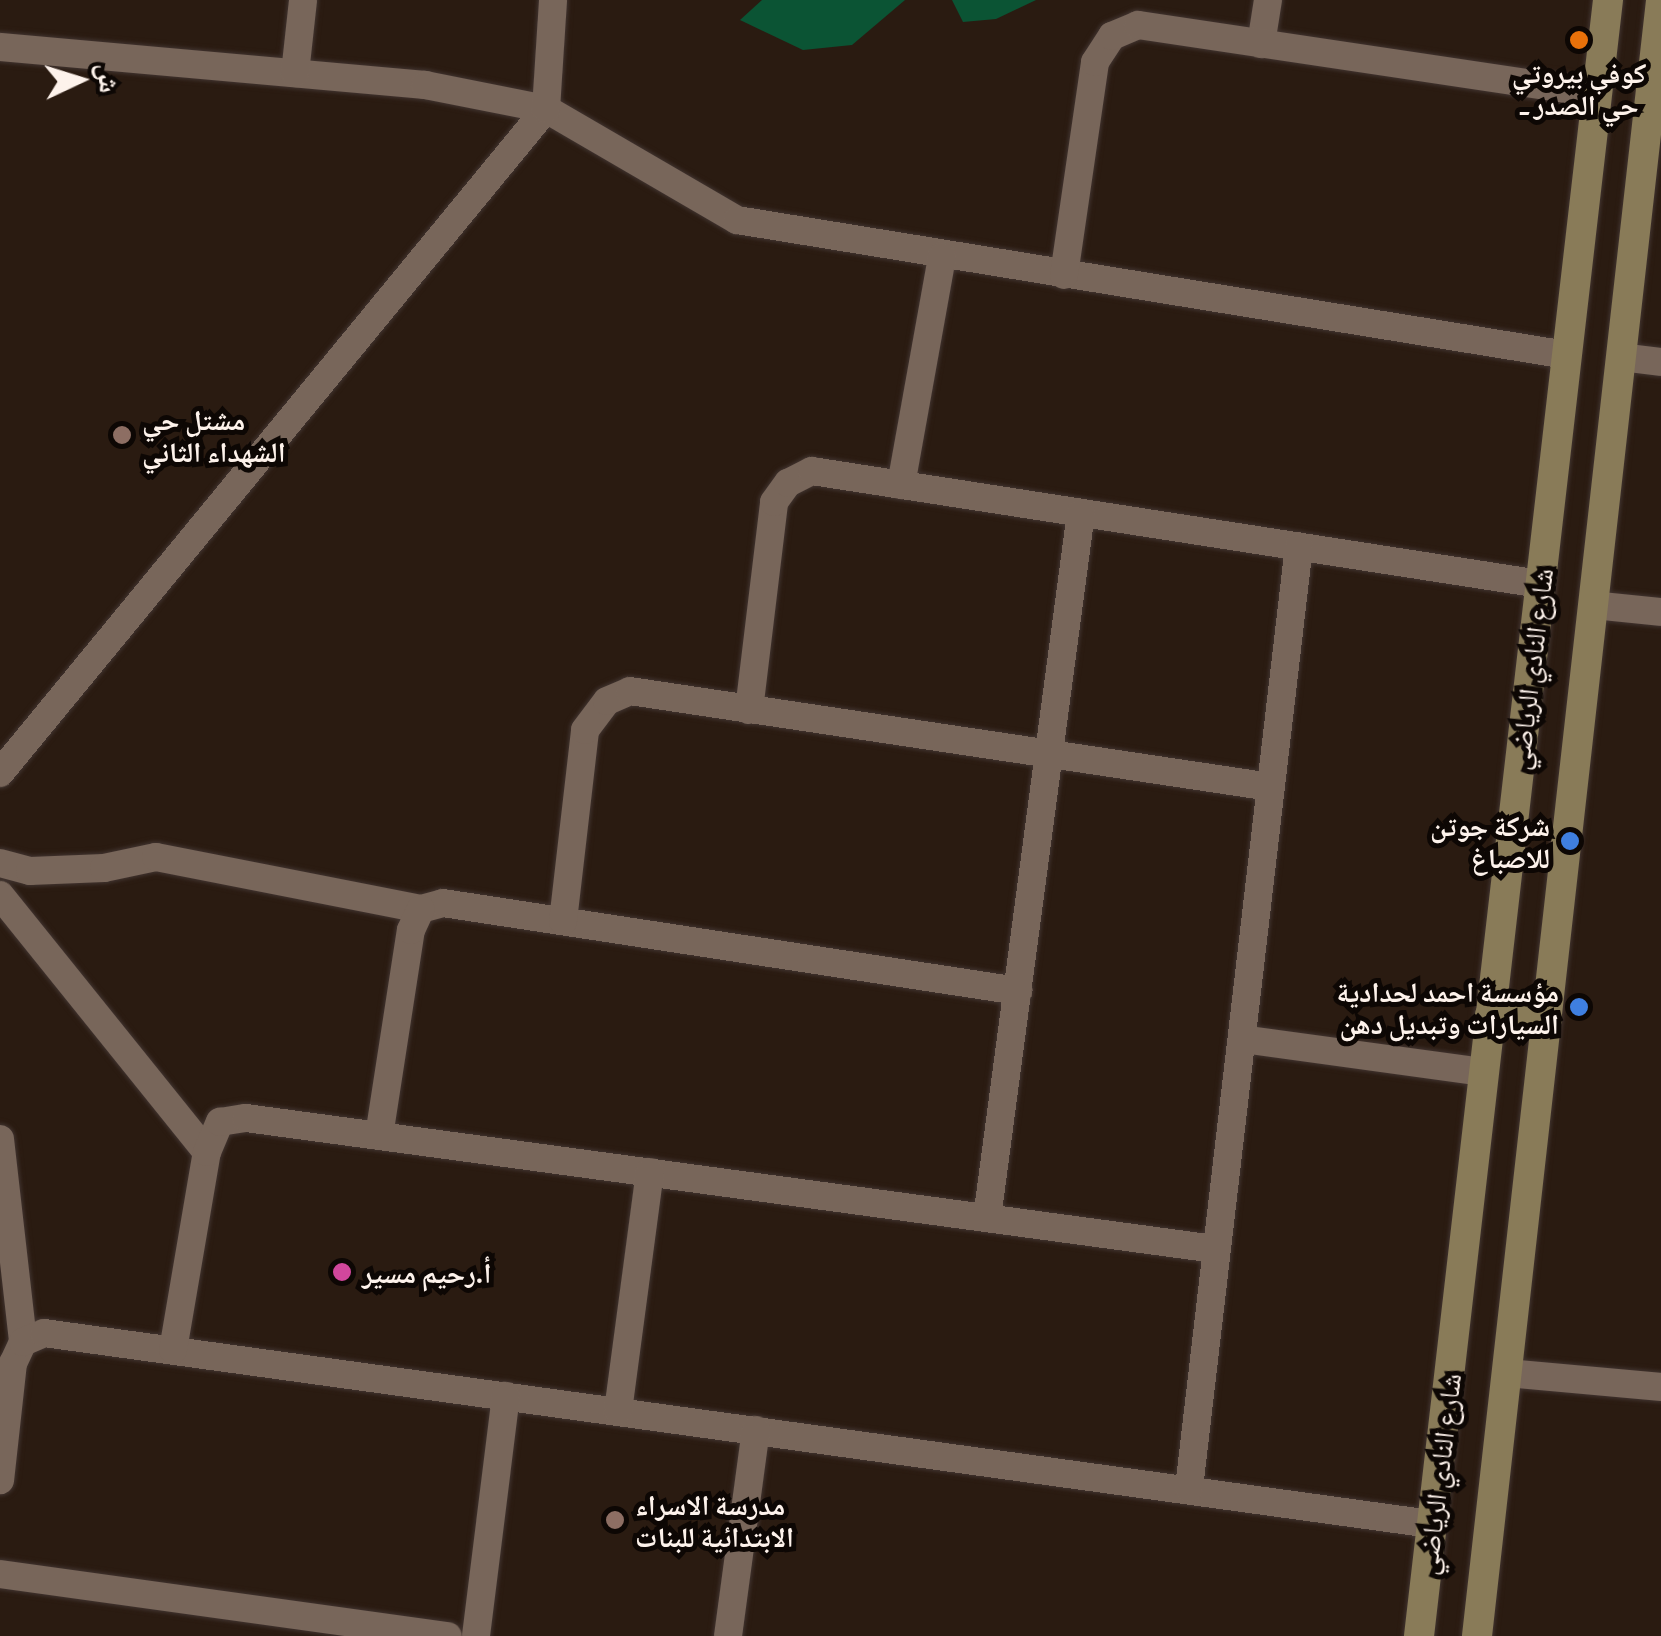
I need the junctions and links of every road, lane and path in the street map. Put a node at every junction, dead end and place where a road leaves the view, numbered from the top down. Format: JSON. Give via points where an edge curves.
{"nodes":[{"id":1,"x":302,"y":0,"type":"edge"},
{"id":2,"x":553,"y":0,"type":"edge"},
{"id":3,"x":1268,"y":0,"type":"edge"},
{"id":4,"x":1608,"y":0,"type":"edge"},
{"id":5,"x":1661,"y":0,"type":"edge"},
{"id":6,"x":1261,"y":44,"type":"junction"},
{"id":7,"x":0,"y":47,"type":"edge"},
{"id":8,"x":296,"y":73,"type":"junction"},
{"id":9,"x":1597,"y":94,"type":"junction"},
{"id":10,"x":546,"y":108,"type":"junction"},
{"id":11,"x":942,"y":256,"type":"junction"},
{"id":12,"x":1064,"y":275,"type":"junction"},
{"id":13,"x":1567,"y":355,"type":"junction"},
{"id":14,"x":1621,"y":356,"type":"junction"},
{"id":15,"x":1661,"y":362,"type":"edge"},
{"id":16,"x":901,"y":485,"type":"junction"},
{"id":17,"x":1081,"y":513,"type":"junction"},
{"id":18,"x":1299,"y":546,"type":"junction"},
{"id":19,"x":1540,"y":584,"type":"junction"},
{"id":20,"x":1593,"y":605,"type":"junction"},
{"id":21,"x":1661,"y":612,"type":"edge"},
{"id":22,"x":749,"y":710,"type":"junction"},
{"id":23,"x":1048,"y":757,"type":"junction"},
{"id":24,"x":0,"y":773,"type":"edge"},
{"id":25,"x":1271,"y":788,"type":"junction"},
{"id":26,"x":0,"y":863,"type":"edge"},
{"id":27,"x":0,"y":895,"type":"edge"},
{"id":28,"x":421,"y":909,"type":"junction"},
{"id":29,"x":562,"y":922,"type":"junction"},
{"id":30,"x":1018,"y":991,"type":"junction"},
{"id":31,"x":1490,"y":1014,"type":"junction"},
{"id":32,"x":1547,"y":1020,"type":"junction"},
{"id":33,"x":1242,"y":1039,"type":"junction"},
{"id":34,"x":1484,"y":1072,"type":"junction"},
{"id":35,"x":379,"y":1136,"type":"junction"},
{"id":36,"x":0,"y":1139,"type":"edge"},
{"id":37,"x":207,"y":1152,"type":"junction"},
{"id":38,"x":650,"y":1172,"type":"junction"},
{"id":39,"x":987,"y":1218,"type":"junction"},
{"id":40,"x":1215,"y":1248,"type":"junction"},
{"id":41,"x":23,"y":1342,"type":"junction"},
{"id":42,"x":173,"y":1350,"type":"junction"},
{"id":43,"x":1507,"y":1374,"type":"junction"},
{"id":44,"x":1661,"y":1387,"type":"edge"},
{"id":45,"x":506,"y":1396,"type":"junction"},
{"id":46,"x":618,"y":1411,"type":"junction"},
{"id":47,"x":756,"y":1430,"type":"junction"},
{"id":48,"x":0,"y":1480,"type":"edge"},
{"id":49,"x":1189,"y":1488,"type":"junction"},
{"id":50,"x":1432,"y":1524,"type":"junction"},
{"id":51,"x":0,"y":1574,"type":"edge"},
{"id":52,"x":388,"y":1632,"type":"edge"},
{"id":53,"x":448,"y":1636,"type":"edge"},
{"id":54,"x":476,"y":1636,"type":"edge"},
{"id":55,"x":728,"y":1636,"type":"edge"},
{"id":56,"x":1419,"y":1636,"type":"edge"},
{"id":57,"x":1478,"y":1636,"type":"edge"}],
"edges":[{"from":1,"to":8,"type":"street"},
{"from":2,"to":10,"type":"street"},
{"from":3,"to":6,"type":"street"},
{"from":4,"to":9,"type":"main road","name":"شارع النادي الرياضي"},
{"from":5,"to":14,"type":"main road","name":"شارع النادي الرياضي"},
{"from":6,"to":9,"type":"street"},
{"from":6,"to":12,"type":"street","via":[[1138,25],[1112,36],[1095,62]]},
{"from":7,"to":8,"type":"street"},
{"from":8,"to":10,"type":"street","via":[[425,85]]},
{"from":9,"to":13,"type":"main road","name":"شارع النادي الرياضي"},
{"from":10,"to":11,"type":"street","via":[[737,220]]},
{"from":10,"to":24,"type":"street"},
{"from":11,"to":12,"type":"street"},
{"from":11,"to":16,"type":"street"},
{"from":12,"to":13,"type":"street"},
{"from":13,"to":19,"type":"main road","name":"شارع النادي الرياضي"},
{"from":14,"to":15,"type":"street"},
{"from":14,"to":20,"type":"main road","name":"شارع النادي الرياضي"},
{"from":16,"to":17,"type":"street"},
{"from":16,"to":22,"type":"street","via":[[812,471],[788,483],[774,502]]},
{"from":17,"to":18,"type":"street"},
{"from":17,"to":23,"type":"street"},
{"from":18,"to":19,"type":"street"},
{"from":18,"to":25,"type":"street"},
{"from":19,"to":31,"type":"main road","name":"شارع النادي الرياضي"},
{"from":20,"to":21,"type":"street"},
{"from":20,"to":32,"type":"main road","name":"شارع النادي الرياضي"},
{"from":22,"to":23,"type":"street"},
{"from":22,"to":29,"type":"street","via":[[630,691],[607,701],[585,730]]},
{"from":23,"to":25,"type":"street"},
{"from":23,"to":30,"type":"street"},
{"from":25,"to":33,"type":"street"},
{"from":26,"to":28,"type":"street","via":[[104,868],[156,857]]},
{"from":27,"to":37,"type":"street"},
{"from":28,"to":29,"type":"street","via":[[443,904]]},
{"from":28,"to":35,"type":"street","via":[[411,930]]},
{"from":29,"to":30,"type":"street"},
{"from":30,"to":39,"type":"street"},
{"from":31,"to":32,"type":"main road"},
{"from":31,"to":34,"type":"main road","name":"شارع النادي الرياضي"},
{"from":32,"to":43,"type":"main road","name":"شارع النادي الرياضي"},
{"from":33,"to":34,"type":"street"},
{"from":33,"to":40,"type":"street"},
{"from":34,"to":50,"type":"main road","name":"شارع النادي الرياضي"},
{"from":35,"to":37,"type":"street","via":[[246,1118],[220,1122]]},
{"from":35,"to":38,"type":"street"},
{"from":36,"to":41,"type":"street"},
{"from":37,"to":42,"type":"street"},
{"from":38,"to":39,"type":"street"},
{"from":38,"to":46,"type":"street"},
{"from":39,"to":40,"type":"street"},
{"from":40,"to":49,"type":"street"},
{"from":41,"to":42,"type":"street","via":[[44,1333]]},
{"from":41,"to":48,"type":"street","via":[[13,1363]]},
{"from":42,"to":45,"type":"street"},
{"from":43,"to":44,"type":"street"},
{"from":43,"to":57,"type":"main road","name":"شارع النادي الرياضي"},
{"from":45,"to":46,"type":"street"},
{"from":45,"to":54,"type":"street"},
{"from":46,"to":47,"type":"street"},
{"from":47,"to":49,"type":"street"},
{"from":47,"to":55,"type":"street"},
{"from":49,"to":50,"type":"street"},
{"from":50,"to":56,"type":"main road","name":"شارع النادي الرياضي"},
{"from":51,"to":52,"type":"street"},
{"from":52,"to":53,"type":"street"}]}
